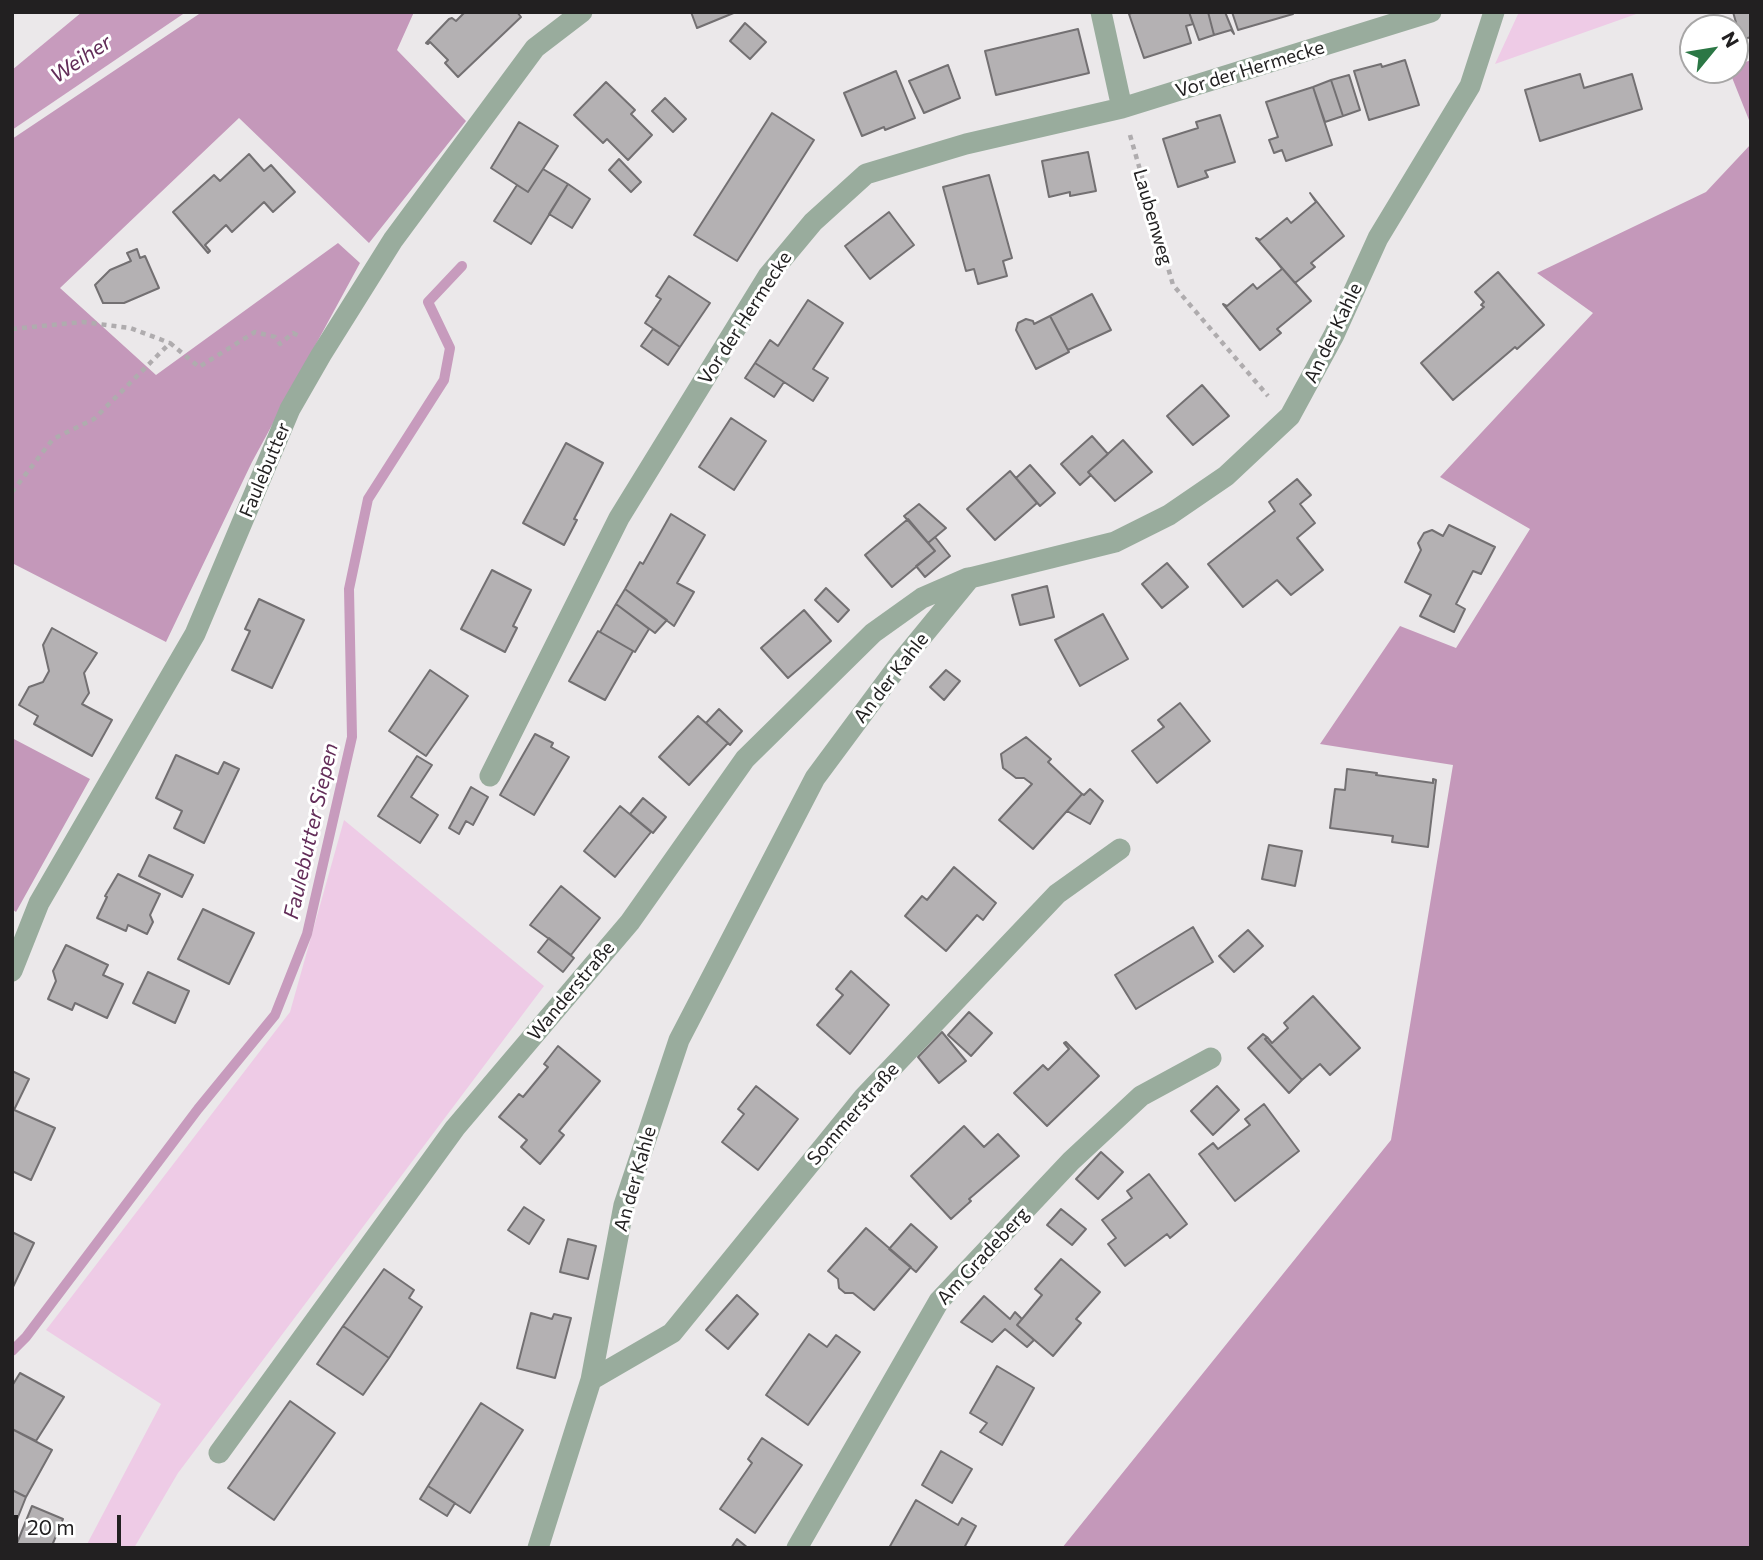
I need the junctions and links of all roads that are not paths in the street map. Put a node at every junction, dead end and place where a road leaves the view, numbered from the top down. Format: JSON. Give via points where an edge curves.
{"nodes":[{"id":1,"x":582,"y":12,"type":"edge"},
{"id":2,"x":1101,"y":12,"type":"edge"},
{"id":3,"x":1431,"y":12,"type":"edge"},
{"id":4,"x":1494,"y":12,"type":"edge"},
{"id":5,"x":1122,"y":108,"type":"junction"},
{"id":6,"x":970,"y":578,"type":"junction"},
{"id":7,"x":490,"y":776,"type":"dead end"},
{"id":8,"x":1120,"y":849,"type":"dead end"},
{"id":9,"x":12,"y":971,"type":"edge"},
{"id":10,"x":1211,"y":1058,"type":"dead end"},
{"id":11,"x":591,"y":1380,"type":"junction"},
{"id":12,"x":219,"y":1453,"type":"dead end"},
{"id":13,"x":538,"y":1548,"type":"edge"},
{"id":14,"x":797,"y":1548,"type":"edge"}],
"edges":[{"from":1,"to":9,"type":"street","name":"Faulebutter","via":[[535,48],[393,240],[321,355],[290,410],[195,634],[39,903]]},
{"from":2,"to":5,"type":"street"},
{"from":3,"to":5,"type":"street","name":"Vor der Hermecke"},
{"from":4,"to":6,"type":"street","name":"An der Kahle","via":[[1470,86],[1378,237],[1334,335],[1290,416],[1226,476],[1115,542]]},
{"from":5,"to":7,"type":"street","name":"Vor der Hermecke","via":[[966,144],[866,174],[813,222],[768,276],[618,518]]},
{"from":6,"to":11,"type":"street","name":"An der Kahle","via":[[815,778],[679,1040],[624,1205]]},
{"from":6,"to":12,"type":"street","name":"Wanderstraße","via":[[922,598],[873,633],[745,759],[630,922],[455,1128]]},
{"from":8,"to":11,"type":"street","name":"Sommerstraße","via":[[1057,894],[864,1097],[672,1333]]},
{"from":10,"to":14,"type":"street","name":"Am Gradeberg","via":[[1142,1096],[1071,1161],[939,1301]]},
{"from":11,"to":13,"type":"street","name":"An der Kahle"}]}
